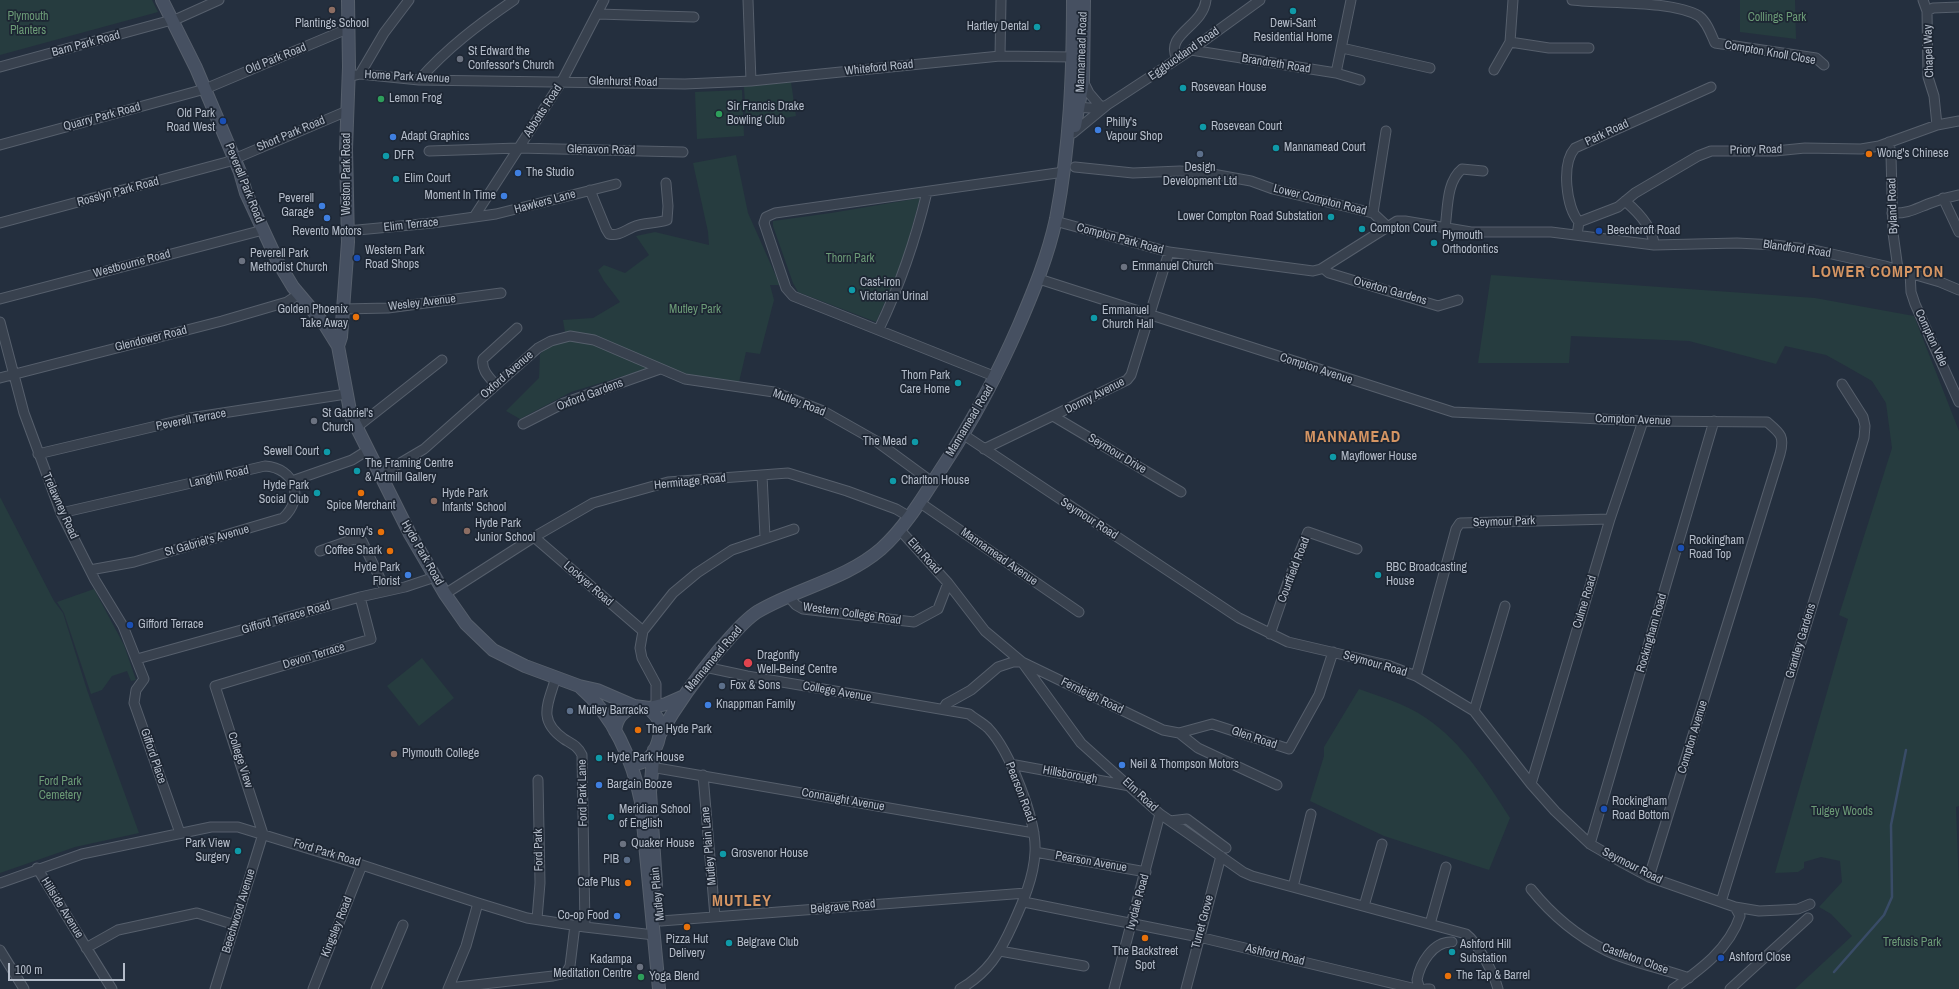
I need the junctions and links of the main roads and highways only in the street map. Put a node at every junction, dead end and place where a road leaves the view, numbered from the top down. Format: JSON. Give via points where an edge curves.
{"nodes":[{"id":1,"x":162,"y":0,"type":"edge"},
{"id":2,"x":348,"y":0,"type":"edge"},
{"id":3,"x":1073,"y":0,"type":"edge"},
{"id":4,"x":1084,"y":0,"type":"edge"},
{"id":5,"x":1075,"y":107,"type":"junction"},
{"id":6,"x":1067,"y":149,"type":"junction"},
{"id":7,"x":340,"y":351,"type":"junction"},
{"id":8,"x":579,"y":686,"type":"junction"},
{"id":9,"x":682,"y":697,"type":"junction"},
{"id":10,"x":634,"y":706,"type":"junction"},
{"id":11,"x":653,"y":708,"type":"junction"},
{"id":12,"x":615,"y":731,"type":"junction"},
{"id":13,"x":660,"y":734,"type":"junction"},
{"id":14,"x":654,"y":750,"type":"junction"},
{"id":15,"x":631,"y":763,"type":"junction"},
{"id":16,"x":658,"y":934,"type":"junction"},
{"id":17,"x":660,"y":989,"type":"edge"},
{"id":18,"x":668,"y":989,"type":"edge"}],
"edges":[{"from":1,"to":7,"type":"main road","name":"Peverell Park Road","via":[[179,31],[235,158],[246,193],[286,276],[325,325]]},
{"from":2,"to":7,"type":"main road","name":"Weston Park Road","via":[[347,29],[354,76],[347,110],[347,274]]},
{"from":3,"to":5,"type":"main road","name":"Mannamead Road"},
{"from":4,"to":5,"type":"main road","name":"Mannamead Road","via":[[1083,81]]},
{"from":5,"to":6,"type":"main road","name":"Mannamead Road"},
{"from":5,"to":6,"type":"main road","name":"Mannamead Road","via":[[1073,133]]},
{"from":6,"to":9,"type":"main road","name":"Mannamead Road","via":[[1055,221],[1039,279],[996,376],[964,435],[918,502],[881,549],[864,561],[845,573],[788,596],[756,613],[742,625]]},
{"from":7,"to":8,"type":"main road","name":"Hyde Park Road","via":[[351,416],[410,534],[466,624],[493,650],[525,666]]},
{"from":8,"to":10,"type":"main road","name":"Hyde Park Road","via":[[597,690]]},
{"from":8,"to":12,"type":"main road","name":"Hyde Park Road","via":[[604,710]]},
{"from":9,"to":11,"type":"main road","name":"Mannamead Road"},
{"from":9,"to":13,"type":"main road","name":"Mannamead Road"},
{"from":10,"to":11,"type":"main road"},
{"from":10,"to":12,"type":"main road","via":[[621,713],[616,720]]},
{"from":11,"to":13,"type":"main road","via":[[659,721]]},
{"from":12,"to":15,"type":"main road"},
{"from":13,"to":14,"type":"main road"},
{"from":14,"to":15,"type":"main road","via":[[648,760],[640,764]]},
{"from":14,"to":16,"type":"main road","name":"Mutley Plain","via":[[651,767],[651,807],[661,921]]},
{"from":15,"to":16,"type":"main road","name":"Mutley Plain","via":[[641,801]]},
{"from":16,"to":17,"type":"main road","name":"Mutley Plain"},
{"from":16,"to":18,"type":"main road","name":"Mutley Plain"}]}
